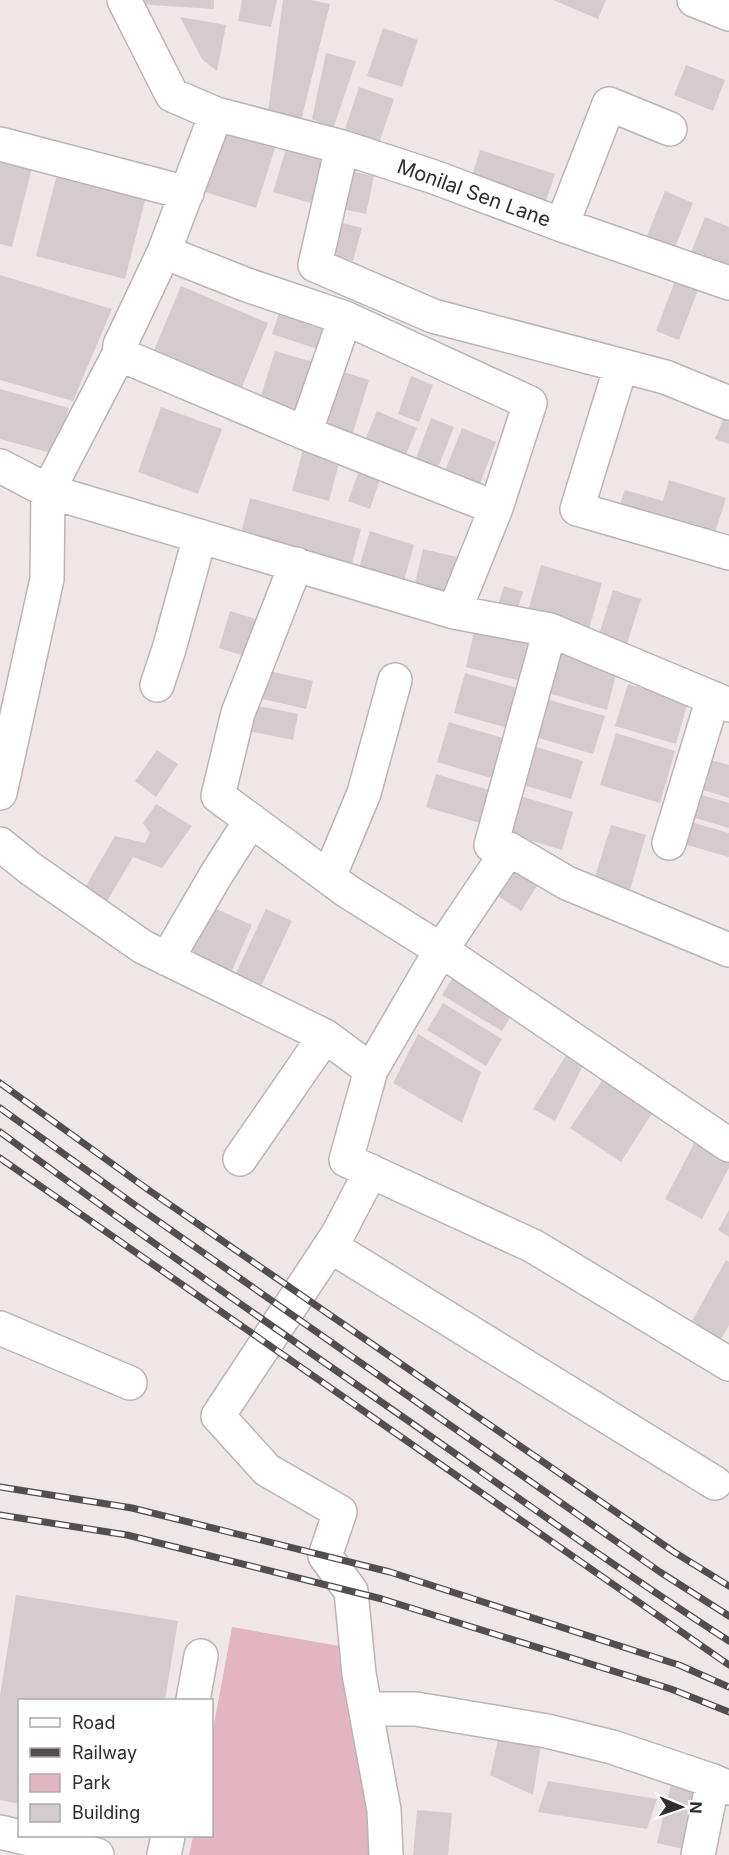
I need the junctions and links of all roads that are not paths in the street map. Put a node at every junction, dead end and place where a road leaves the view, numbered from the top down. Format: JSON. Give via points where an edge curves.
{"nodes":[{"id":1,"x":124,"y":0,"type":"edge"},
{"id":2,"x":694,"y":0,"type":"edge"},
{"id":3,"x":729,"y":14,"type":"edge"},
{"id":4,"x":216,"y":114,"type":"junction"},
{"id":5,"x":670,"y":129,"type":"dead end"},
{"id":6,"x":0,"y":144,"type":"edge"},
{"id":7,"x":342,"y":147,"type":"junction"},
{"id":8,"x":187,"y":193,"type":"junction"},
{"id":9,"x":562,"y":225,"type":"junction"},
{"id":10,"x":164,"y":252,"type":"junction"},
{"id":11,"x":729,"y":283,"type":"edge"},
{"id":12,"x":345,"y":318,"type":"junction"},
{"id":13,"x":119,"y":354,"type":"junction"},
{"id":14,"x":621,"y":366,"type":"junction"},
{"id":15,"x":729,"y":403,"type":"edge"},
{"id":16,"x":305,"y":433,"type":"junction"},
{"id":17,"x":0,"y":466,"type":"edge"},
{"id":18,"x":48,"y":491,"type":"junction"},
{"id":19,"x":496,"y":508,"type":"junction"},
{"id":20,"x":200,"y":536,"type":"junction"},
{"id":21,"x":729,"y":553,"type":"edge"},
{"id":22,"x":296,"y":564,"type":"junction"},
{"id":23,"x":454,"y":612,"type":"junction"},
{"id":24,"x":550,"y":630,"type":"junction"},
{"id":25,"x":395,"y":680,"type":"dead end"},
{"id":26,"x":157,"y":686,"type":"dead end"},
{"id":27,"x":721,"y":701,"type":"edge"},
{"id":28,"x":0,"y":793,"type":"edge"},
{"id":29,"x":251,"y":820,"type":"junction"},
{"id":30,"x":669,"y":843,"type":"dead end"},
{"id":31,"x":0,"y":844,"type":"edge"},
{"id":32,"x":509,"y":849,"type":"junction"},
{"id":33,"x":329,"y":878,"type":"junction"},
{"id":34,"x":441,"y":950,"type":"junction"},
{"id":35,"x":729,"y":950,"type":"edge"},
{"id":36,"x":167,"y":959,"type":"junction"},
{"id":37,"x":325,"y":1036,"type":"junction"},
{"id":38,"x":370,"y":1070,"type":"junction"},
{"id":39,"x":729,"y":1145,"type":"edge"},
{"id":40,"x":240,"y":1159,"type":"dead end"},
{"id":41,"x":372,"y":1171,"type":"junction"},
{"id":42,"x":330,"y":1246,"type":"junction"},
{"id":43,"x":0,"y":1328,"type":"edge"},
{"id":44,"x":729,"y":1364,"type":"edge"},
{"id":45,"x":130,"y":1383,"type":"dead end"},
{"id":46,"x":724,"y":1479,"type":"edge"},
{"id":47,"x":201,"y":1656,"type":"dead end"},
{"id":48,"x":193,"y":1699,"type":"edge"},
{"id":49,"x":366,"y":1709,"type":"junction"},
{"id":50,"x":721,"y":1784,"type":"edge"},
{"id":51,"x":0,"y":1832,"type":"edge"},
{"id":52,"x":168,"y":1837,"type":"edge"},
{"id":53,"x":33,"y":1848,"type":"edge"},
{"id":54,"x":97,"y":1855,"type":"edge"},
{"id":55,"x":164,"y":1855,"type":"edge"},
{"id":56,"x":386,"y":1855,"type":"edge"},
{"id":57,"x":698,"y":1855,"type":"edge"}],
"edges":[{"from":1,"to":4,"type":"street","name":"Monilal Sen Lane","via":[[172,95]]},
{"from":2,"to":3,"type":"street"},
{"from":4,"to":7,"type":"street","name":"Monilal Sen Lane"},
{"from":4,"to":8,"type":"street"},
{"from":5,"to":9,"type":"street","via":[[609,104]]},
{"from":6,"to":8,"type":"street"},
{"from":7,"to":9,"type":"street","name":"Monilal Sen Lane"},
{"from":7,"to":14,"type":"street","via":[[315,265],[433,316]]},
{"from":8,"to":10,"type":"street"},
{"from":9,"to":11,"type":"street","name":"Monilal Sen Lane"},
{"from":10,"to":12,"type":"street"},
{"from":10,"to":13,"type":"street"},
{"from":12,"to":16,"type":"street"},
{"from":12,"to":19,"type":"street","via":[[531,403]]},
{"from":13,"to":16,"type":"street"},
{"from":13,"to":18,"type":"street"},
{"from":14,"to":15,"type":"street","via":[[665,377]]},
{"from":14,"to":21,"type":"street","via":[[577,509]]},
{"from":16,"to":19,"type":"street"},
{"from":17,"to":18,"type":"street"},
{"from":18,"to":20,"type":"street"},
{"from":18,"to":28,"type":"street","via":[[47,579]]},
{"from":19,"to":23,"type":"street"},
{"from":20,"to":22,"type":"street"},
{"from":20,"to":26,"type":"street"},
{"from":22,"to":23,"type":"street"},
{"from":22,"to":29,"type":"street","via":[[238,713],[218,796]]},
{"from":23,"to":24,"type":"street"},
{"from":24,"to":27,"type":"street"},
{"from":24,"to":32,"type":"street","via":[[491,844]]},
{"from":25,"to":33,"type":"street","via":[[364,793]]},
{"from":27,"to":30,"type":"street"},
{"from":29,"to":33,"type":"street"},
{"from":29,"to":36,"type":"street"},
{"from":31,"to":36,"type":"street","via":[[143,947]]},
{"from":32,"to":34,"type":"street"},
{"from":32,"to":35,"type":"street","via":[[567,884]]},
{"from":33,"to":34,"type":"street"},
{"from":34,"to":38,"type":"street"},
{"from":34,"to":39,"type":"street"},
{"from":36,"to":37,"type":"street"},
{"from":37,"to":38,"type":"street"},
{"from":37,"to":40,"type":"street"},
{"from":38,"to":41,"type":"street","via":[[346,1160]]},
{"from":41,"to":42,"type":"street"},
{"from":41,"to":44,"type":"street","via":[[533,1246]]},
{"from":42,"to":46,"type":"street"},
{"from":42,"to":49,"type":"street","via":[[218,1416],[267,1470],[340,1512],[325,1556],[351,1591]]},
{"from":43,"to":45,"type":"street"},
{"from":47,"to":48,"type":"street"},
{"from":49,"to":50,"type":"street","via":[[416,1708],[547,1731],[612,1746]]},
{"from":49,"to":56,"type":"street","via":[[384,1810]]},
{"from":50,"to":57,"type":"street"},
{"from":51,"to":53,"type":"street"},
{"from":52,"to":55,"type":"street"},
{"from":53,"to":54,"type":"street"}]}
